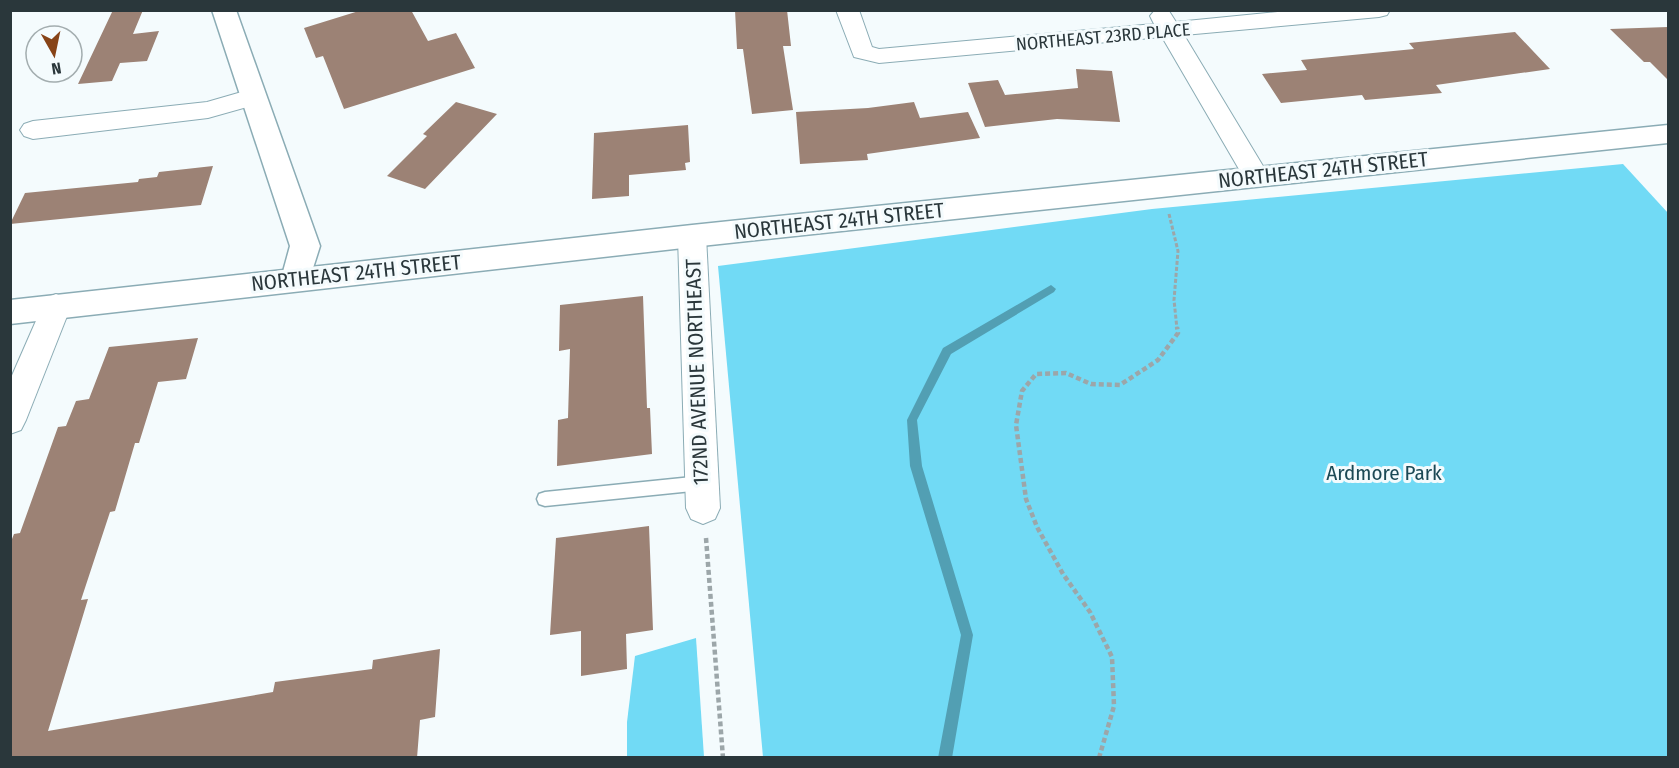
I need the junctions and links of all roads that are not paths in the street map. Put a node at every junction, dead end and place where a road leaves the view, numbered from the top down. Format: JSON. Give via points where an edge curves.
{"nodes":[{"id":1,"x":224,"y":10,"type":"edge"},
{"id":2,"x":847,"y":10,"type":"edge"},
{"id":3,"x":1379,"y":10,"type":"edge"},
{"id":4,"x":1163,"y":21,"type":"edge"},
{"id":5,"x":252,"y":97,"type":"junction"},
{"id":6,"x":33,"y":130,"type":"dead end"},
{"id":7,"x":1668,"y":134,"type":"edge"},
{"id":8,"x":1256,"y":176,"type":"junction"},
{"id":9,"x":692,"y":236,"type":"junction"},
{"id":10,"x":296,"y":279,"type":"junction"},
{"id":11,"x":56,"y":306,"type":"junction"},
{"id":12,"x":10,"y":312,"type":"edge"},
{"id":13,"x":10,"y":420,"type":"edge"},
{"id":14,"x":702,"y":495,"type":"joint"},
{"id":15,"x":545,"y":500,"type":"dead end"}],
"edges":[{"from":1,"to":5,"type":"main road"},
{"from":2,"to":4,"type":"street","name":"NORTHEAST 23RD PLACE","via":[[854,58]]},
{"from":3,"to":4,"type":"street","name":"NORTHEAST 23RD PLACE"},
{"from":4,"to":8,"type":"street"},
{"from":5,"to":6,"type":"street","via":[[208,110]]},
{"from":5,"to":10,"type":"main road","via":[[304,246]]},
{"from":7,"to":8,"type":"main road","name":"NORTHEAST 24TH STREET"},
{"from":8,"to":9,"type":"main road","name":"NORTHEAST 24TH STREET"},
{"from":9,"to":10,"type":"main road","name":"NORTHEAST 24TH STREET"},
{"from":9,"to":14,"type":"street","name":"172ND AVENUE NORTHEAST"},
{"from":10,"to":11,"type":"main road","name":"NORTHEAST 24TH STREET"},
{"from":11,"to":12,"type":"main road","name":"NORTHEAST 24TH STREET"},
{"from":11,"to":13,"type":"street"},
{"from":14,"to":15,"type":"lane"}]}
